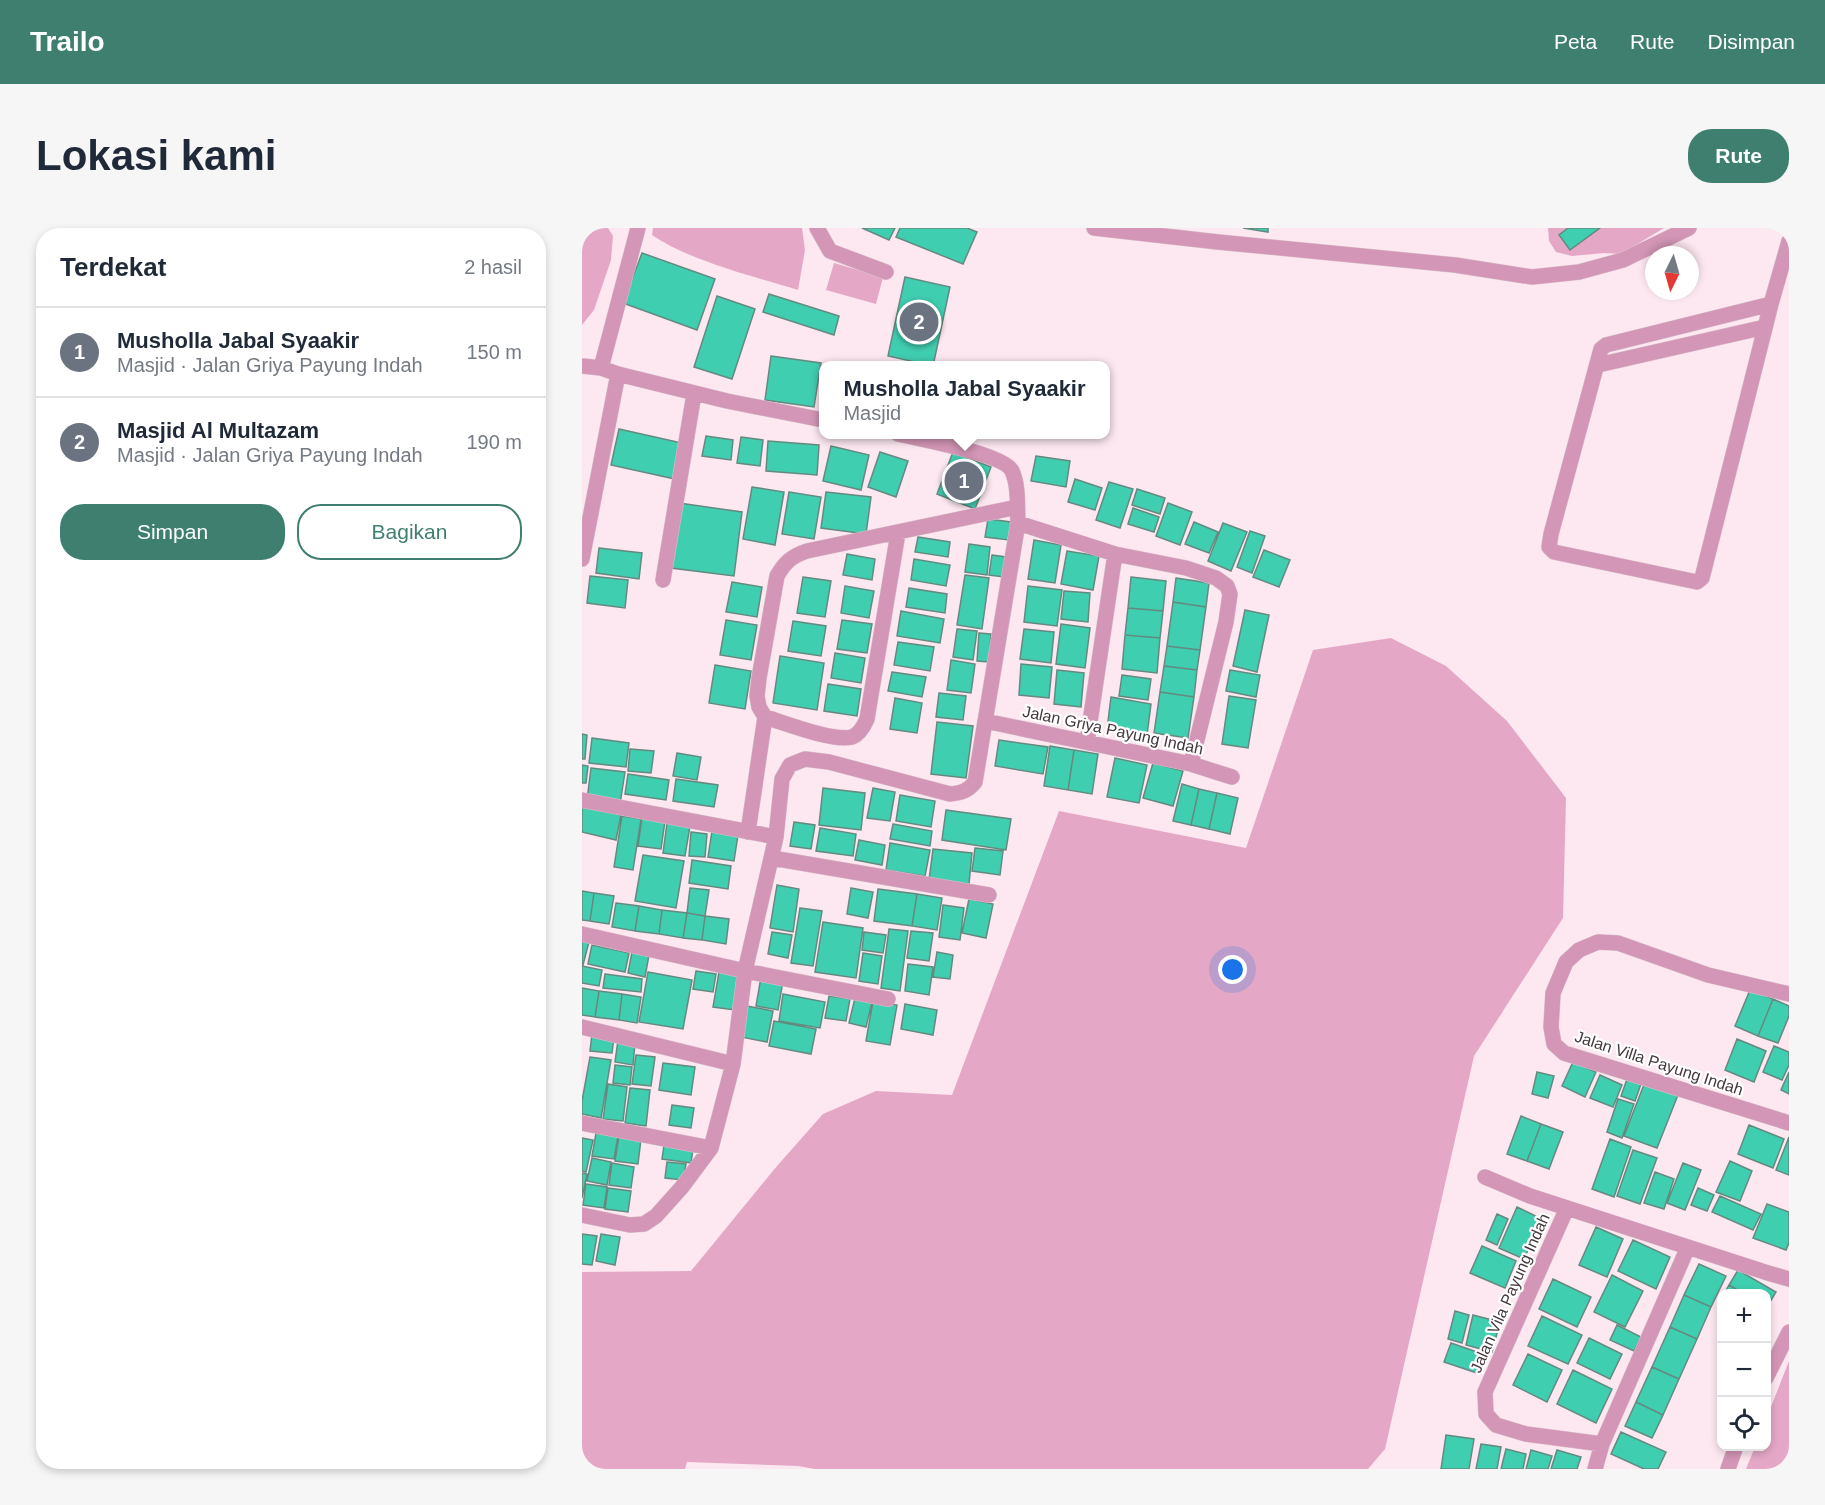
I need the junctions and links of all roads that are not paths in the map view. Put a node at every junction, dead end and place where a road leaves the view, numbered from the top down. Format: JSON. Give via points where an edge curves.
{"nodes":[{"id":1,"x":638,"y":228,"type":"edge"},
{"id":2,"x":817,"y":228,"type":"edge"},
{"id":3,"x":1094,"y":228,"type":"edge"},
{"id":4,"x":1689,"y":228,"type":"edge"},
{"id":5,"x":1231,"y":236,"type":"edge"},
{"id":6,"x":1789,"y":241,"type":"edge"},
{"id":7,"x":886,"y":272,"type":"dead end"},
{"id":8,"x":1771,"y":304,"type":"junction"},
{"id":9,"x":1765,"y":327,"type":"junction"},
{"id":10,"x":1598,"y":364,"type":"junction"},
{"id":11,"x":582,"y":366,"type":"edge"},
{"id":12,"x":601,"y":368,"type":"junction"},
{"id":13,"x":618,"y":374,"type":"junction"},
{"id":14,"x":693,"y":394,"type":"junction"},
{"id":15,"x":819,"y":419,"type":"edge"},
{"id":16,"x":916,"y":439,"type":"edge"},
{"id":17,"x":1017,"y":515,"type":"junction"},
{"id":18,"x":898,"y":533,"type":"junction"},
{"id":19,"x":1115,"y":554,"type":"junction"},
{"id":20,"x":582,"y":559,"type":"edge"},
{"id":21,"x":663,"y":580,"type":"dead end"},
{"id":22,"x":765,"y":717,"type":"junction"},
{"id":23,"x":985,"y":721,"type":"junction"},
{"id":24,"x":1087,"y":742,"type":"junction"},
{"id":25,"x":1191,"y":764,"type":"junction"},
{"id":26,"x":1232,"y":777,"type":"dead end"},
{"id":27,"x":582,"y":800,"type":"edge"},
{"id":28,"x":748,"y":832,"type":"junction"},
{"id":29,"x":776,"y":837,"type":"junction"},
{"id":30,"x":772,"y":858,"type":"junction"},
{"id":31,"x":989,"y":895,"type":"dead end"},
{"id":32,"x":582,"y":934,"type":"edge"},
{"id":33,"x":745,"y":971,"type":"junction"},
{"id":34,"x":1789,"y":994,"type":"edge"},
{"id":35,"x":888,"y":999,"type":"dead end"},
{"id":36,"x":582,"y":1027,"type":"edge"},
{"id":37,"x":733,"y":1064,"type":"junction"},
{"id":38,"x":582,"y":1123,"type":"edge"},
{"id":39,"x":1789,"y":1123,"type":"edge"},
{"id":40,"x":711,"y":1148,"type":"junction"},
{"id":41,"x":1485,"y":1177,"type":"dead end"},
{"id":42,"x":1567,"y":1208,"type":"junction"},
{"id":43,"x":582,"y":1215,"type":"edge"},
{"id":44,"x":1688,"y":1247,"type":"junction"},
{"id":45,"x":1789,"y":1279,"type":"edge"},
{"id":46,"x":1789,"y":1332,"type":"edge"},
{"id":47,"x":1771,"y":1370,"type":"edge"},
{"id":48,"x":1602,"y":1444,"type":"junction"},
{"id":49,"x":1734,"y":1451,"type":"edge"},
{"id":50,"x":1594,"y":1469,"type":"edge"},
{"id":51,"x":1728,"y":1469,"type":"edge"}],
"edges":[{"from":1,"to":12,"type":"street"},
{"from":2,"to":7,"type":"street","via":[[830,251]]},
{"from":3,"to":5,"type":"street"},
{"from":4,"to":5,"type":"street","via":[[1623,260],[1579,272],[1532,277]]},
{"from":6,"to":8,"type":"street"},
{"from":8,"to":9,"type":"street"},
{"from":8,"to":10,"type":"street","via":[[1606,345]]},
{"from":9,"to":10,"type":"street"},
{"from":9,"to":10,"type":"street","via":[[1702,578],[1697,582],[1554,552],[1549,547]]},
{"from":11,"to":12,"type":"street"},
{"from":12,"to":13,"type":"street"},
{"from":13,"to":14,"type":"street"},
{"from":13,"to":20,"type":"street"},
{"from":14,"to":15,"type":"street"},
{"from":14,"to":21,"type":"street"},
{"from":16,"to":17,"type":"street","via":[[990,456],[1005,464],[1012,470]]},
{"from":17,"to":18,"type":"street"},
{"from":17,"to":19,"type":"street"},
{"from":17,"to":23,"type":"street"},
{"from":18,"to":22,"type":"street","via":[[807,551],[794,555],[783,565],[777,576],[759,678],[757,696]]},
{"from":18,"to":22,"type":"street","via":[[862,730],[852,737],[832,737]]},
{"from":19,"to":24,"type":"street"},
{"from":19,"to":25,"type":"street","via":[[1216,578],[1227,586],[1230,594]]},
{"from":22,"to":28,"type":"street"},
{"from":23,"to":24,"type":"street","name":"Jalan Griya Payung Indah"},
{"from":23,"to":29,"type":"street","via":[[975,782],[960,794],[829,762],[805,759],[790,765],[782,779]]},
{"from":24,"to":25,"type":"street","name":"Jalan Griya Payung Indah"},
{"from":25,"to":26,"type":"street","name":"Jalan Griya Payung Indah"},
{"from":27,"to":28,"type":"street"},
{"from":28,"to":29,"type":"street"},
{"from":29,"to":30,"type":"street"},
{"from":30,"to":31,"type":"street"},
{"from":30,"to":33,"type":"street"},
{"from":32,"to":33,"type":"street"},
{"from":33,"to":35,"type":"street"},
{"from":33,"to":37,"type":"street"},
{"from":34,"to":39,"type":"street","name":"Jalan Villa Payung Indah","via":[[1708,975],[1618,943],[1598,942],[1579,950],[1566,962],[1553,993],[1551,1027],[1554,1044],[1564,1053]]},
{"from":36,"to":37,"type":"street"},
{"from":37,"to":40,"type":"street"},
{"from":38,"to":40,"type":"street"},
{"from":40,"to":43,"type":"street","via":[[682,1187],[644,1224],[630,1225]]},
{"from":41,"to":42,"type":"street","name":"Jalan Vila Payung Indah"},
{"from":42,"to":44,"type":"street","name":"Jalan Vila Payung Indah"},
{"from":42,"to":48,"type":"street","name":"Jalan Vila Payung Indah","via":[[1485,1392],[1486,1414],[1496,1425],[1526,1434]]},
{"from":44,"to":45,"type":"street","name":"Jalan Vila Payung Indah"},
{"from":44,"to":48,"type":"street"},
{"from":46,"to":47,"type":"street"},
{"from":48,"to":50,"type":"street"},
{"from":49,"to":51,"type":"street"}]}
